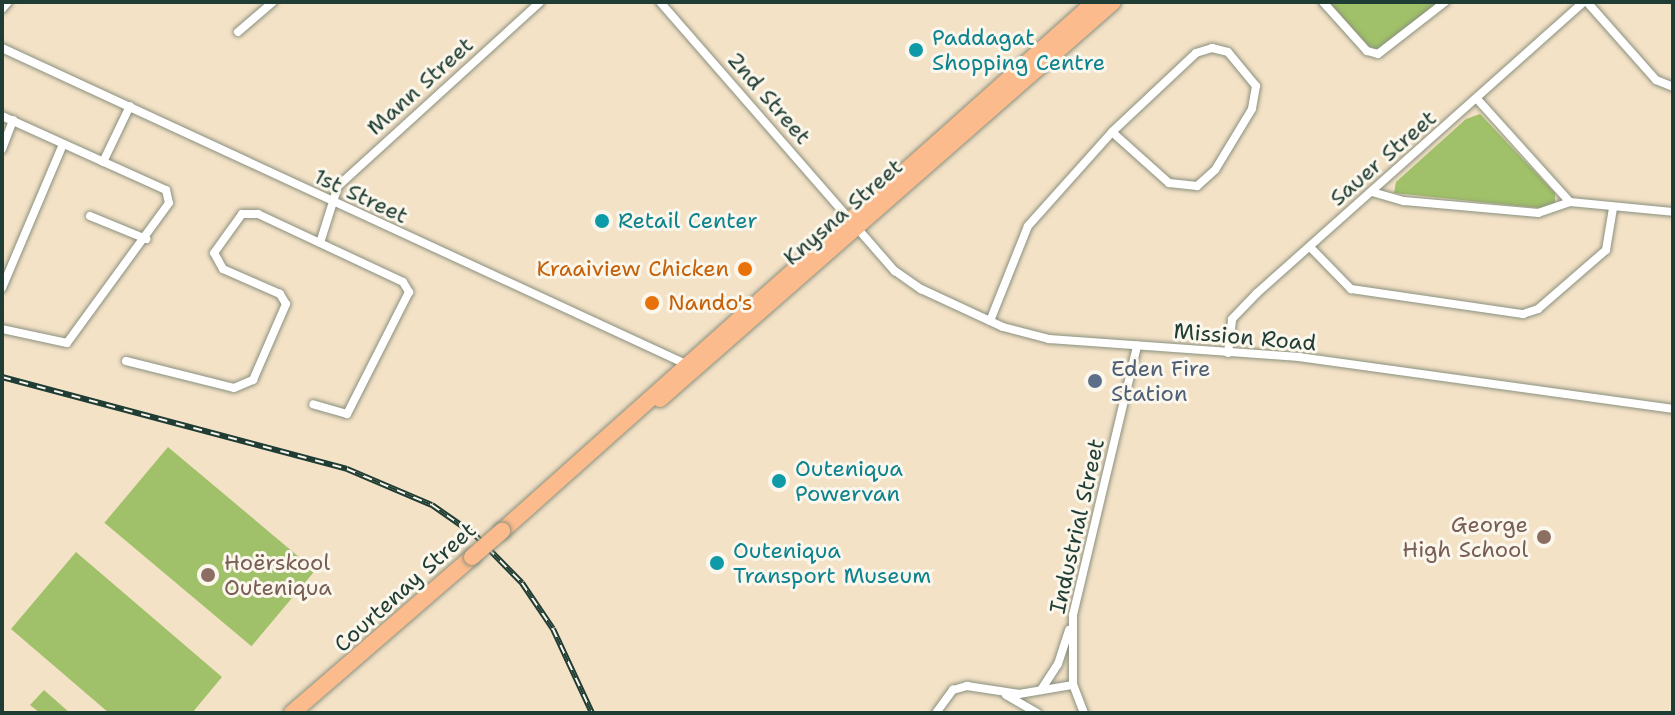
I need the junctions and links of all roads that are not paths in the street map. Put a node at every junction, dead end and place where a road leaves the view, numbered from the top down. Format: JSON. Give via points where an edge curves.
{"nodes":[{"id":1,"x":273,"y":2,"type":"edge"},
{"id":2,"x":540,"y":2,"type":"edge"},
{"id":3,"x":660,"y":2,"type":"edge"},
{"id":4,"x":1095,"y":2,"type":"edge"},
{"id":5,"x":1113,"y":2,"type":"edge"},
{"id":6,"x":1323,"y":2,"type":"edge"},
{"id":7,"x":1445,"y":2,"type":"edge"},
{"id":8,"x":1585,"y":2,"type":"edge"},
{"id":9,"x":238,"y":32,"type":"dead end"},
{"id":10,"x":2,"y":41,"type":"edge"},
{"id":11,"x":2,"y":48,"type":"edge"},
{"id":12,"x":13,"y":51,"type":"junction"},
{"id":13,"x":1673,"y":87,"type":"edge"},
{"id":14,"x":1478,"y":100,"type":"junction"},
{"id":15,"x":130,"y":106,"type":"junction"},
{"id":16,"x":2,"y":116,"type":"edge"},
{"id":17,"x":13,"y":120,"type":"junction"},
{"id":18,"x":1112,"y":132,"type":"junction"},
{"id":19,"x":63,"y":144,"type":"junction"},
{"id":20,"x":2,"y":149,"type":"edge"},
{"id":21,"x":103,"y":162,"type":"junction"},
{"id":22,"x":1372,"y":192,"type":"junction"},
{"id":23,"x":331,"y":202,"type":"junction"},
{"id":24,"x":1570,"y":202,"type":"junction"},
{"id":25,"x":1613,"y":208,"type":"junction"},
{"id":26,"x":1673,"y":212,"type":"edge"},
{"id":27,"x":90,"y":216,"type":"dead end"},
{"id":28,"x":853,"y":224,"type":"junction"},
{"id":29,"x":146,"y":239,"type":"junction"},
{"id":30,"x":320,"y":243,"type":"junction"},
{"id":31,"x":1310,"y":247,"type":"junction"},
{"id":32,"x":4,"y":275,"type":"edge"},
{"id":33,"x":2,"y":288,"type":"edge"},
{"id":34,"x":990,"y":321,"type":"junction"},
{"id":35,"x":2,"y":329,"type":"edge"},
{"id":36,"x":1137,"y":346,"type":"junction"},
{"id":37,"x":1228,"y":353,"type":"junction"},
{"id":38,"x":126,"y":361,"type":"dead end"},
{"id":39,"x":690,"y":366,"type":"junction"},
{"id":40,"x":313,"y":404,"type":"dead end"},
{"id":41,"x":1673,"y":409,"type":"edge"},
{"id":42,"x":502,"y":531,"type":"joint"},
{"id":43,"x":1073,"y":615,"type":"junction"},
{"id":44,"x":338,"y":677,"type":"junction"},
{"id":45,"x":1073,"y":685,"type":"junction"},
{"id":46,"x":1041,"y":690,"type":"junction"},
{"id":47,"x":1002,"y":692,"type":"junction"},
{"id":48,"x":292,"y":713,"type":"edge"},
{"id":49,"x":307,"y":713,"type":"edge"},
{"id":50,"x":936,"y":713,"type":"edge"},
{"id":51,"x":1037,"y":713,"type":"edge"},
{"id":52,"x":1084,"y":713,"type":"edge"}],
"edges":[{"from":1,"to":9,"type":"street"},
{"from":2,"to":23,"type":"street","name":"Mann Street","via":[[347,177]]},
{"from":3,"to":28,"type":"street","name":"2nd Street"},
{"from":4,"to":28,"type":"highway","name":"Knysna Street"},
{"from":5,"to":28,"type":"highway","name":"Knysna Street"},
{"from":6,"to":7,"type":"street","via":[[1367,51],[1378,54]]},
{"from":8,"to":13,"type":"street","via":[[1656,80]]},
{"from":8,"to":14,"type":"street","name":"Sauer Street"},
{"from":10,"to":12,"type":"street","name":"1st Street"},
{"from":11,"to":12,"type":"street","name":"1st Street"},
{"from":12,"to":15,"type":"street","name":"1st Street"},
{"from":14,"to":22,"type":"street","name":"Sauer Street"},
{"from":14,"to":24,"type":"street"},
{"from":15,"to":21,"type":"street"},
{"from":15,"to":23,"type":"street","name":"1st Street"},
{"from":16,"to":17,"type":"street"},
{"from":17,"to":19,"type":"street"},
{"from":17,"to":20,"type":"street"},
{"from":18,"to":18,"type":"street","via":[[1169,183],[1197,186],[1215,170],[1252,109],[1256,86],[1228,52],[1203,49]]},
{"from":18,"to":34,"type":"street","via":[[1028,226]]},
{"from":19,"to":21,"type":"street"},
{"from":19,"to":32,"type":"street"},
{"from":21,"to":29,"type":"street","via":[[168,194],[168,211]]},
{"from":22,"to":24,"type":"street","via":[[1404,201],[1538,213]]},
{"from":22,"to":31,"type":"street","name":"Sauer Street"},
{"from":23,"to":30,"type":"street"},
{"from":23,"to":39,"type":"street","name":"1st Street"},
{"from":24,"to":25,"type":"street"},
{"from":25,"to":26,"type":"street"},
{"from":25,"to":31,"type":"street","via":[[1606,250],[1538,309],[1523,314],[1351,289]]},
{"from":27,"to":29,"type":"street"},
{"from":28,"to":34,"type":"street","name":"Mission Road","via":[[910,282]]},
{"from":28,"to":39,"type":"highway","name":"Knysna Street"},
{"from":29,"to":35,"type":"street","via":[[65,345]]},
{"from":30,"to":38,"type":"street","via":[[249,213],[234,222],[216,248],[217,264],[280,294],[286,304],[285,318],[248,384],[234,388]]},
{"from":30,"to":40,"type":"street","via":[[403,282],[410,298],[347,414]]},
{"from":31,"to":37,"type":"street","name":"Sauer Street","via":[[1232,319]]},
{"from":32,"to":33,"type":"street"},
{"from":34,"to":36,"type":"street","name":"Mission Road","via":[[1049,339]]},
{"from":36,"to":37,"type":"street","name":"Mission Road"},
{"from":36,"to":43,"type":"street","name":"Industrial Street"},
{"from":37,"to":41,"type":"street","name":"Mission Road","via":[[1299,357]]},
{"from":39,"to":42,"type":"highway","name":"Knysna Street"},
{"from":42,"to":44,"type":"highway","name":"Courtenay Street","bridge":true},
{"from":43,"to":45,"type":"street","name":"Industrial Street"},
{"from":43,"to":46,"type":"street","via":[[1058,664]]},
{"from":44,"to":48,"type":"highway","name":"Courtenay Street"},
{"from":44,"to":49,"type":"highway","name":"Courtenay Street"},
{"from":45,"to":46,"type":"street"},
{"from":45,"to":52,"type":"street","name":"Industrial Street"},
{"from":46,"to":47,"type":"street"},
{"from":47,"to":50,"type":"street","via":[[959,688],[943,699]]},
{"from":47,"to":51,"type":"street"}]}
